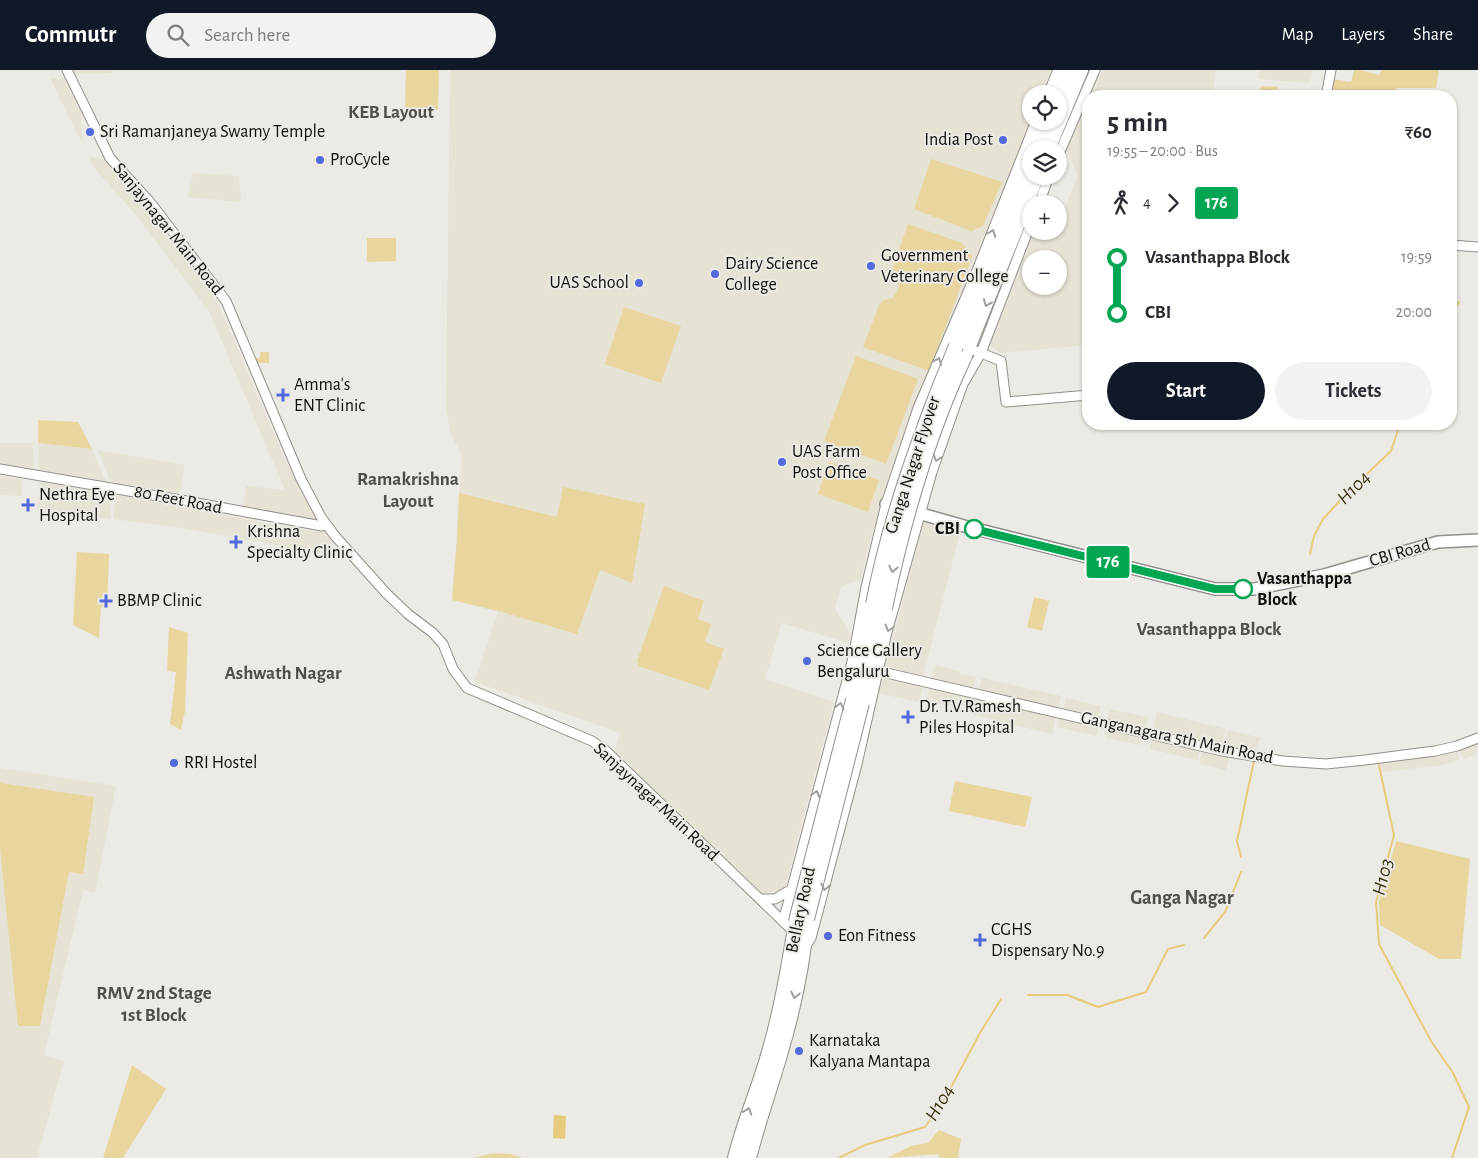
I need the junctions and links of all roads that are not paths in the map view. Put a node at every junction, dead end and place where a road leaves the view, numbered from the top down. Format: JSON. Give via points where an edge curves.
{"nodes":[{"id":1,"x":67,"y":70,"type":"edge"},
{"id":2,"x":1058,"y":70,"type":"edge"},
{"id":3,"x":1068,"y":70,"type":"edge"},
{"id":4,"x":1080,"y":70,"type":"edge"},
{"id":5,"x":1095,"y":70,"type":"edge"},
{"id":6,"x":1331,"y":70,"type":"edge"},
{"id":7,"x":1052,"y":85,"type":"edge"},
{"id":8,"x":1061,"y":85,"type":"edge"},
{"id":9,"x":1086,"y":90,"type":"edge"},
{"id":10,"x":1327,"y":90,"type":"edge"},
{"id":11,"x":1082,"y":100,"type":"edge"},
{"id":12,"x":1033,"y":130,"type":"edge"},
{"id":13,"x":1052,"y":140,"type":"edge"},
{"id":14,"x":1065,"y":140,"type":"edge"},
{"id":15,"x":1022,"y":177,"type":"edge"},
{"id":16,"x":1033,"y":185,"type":"edge"},
{"id":17,"x":1022,"y":240,"type":"edge"},
{"id":18,"x":1457,"y":245,"type":"edge"},
{"id":19,"x":1478,"y":247,"type":"edge"},
{"id":20,"x":981,"y":275,"type":"junction"},
{"id":21,"x":967,"y":351,"type":"junction"},
{"id":22,"x":1082,"y":396,"type":"edge"},
{"id":23,"x":0,"y":469,"type":"edge"},
{"id":24,"x":886,"y":504,"type":"junction"},
{"id":25,"x":921,"y":514,"type":"junction"},
{"id":26,"x":326,"y":525,"type":"junction"},
{"id":27,"x":1478,"y":540,"type":"edge"},
{"id":28,"x":866,"y":664,"type":"junction"},
{"id":29,"x":1478,"y":738,"type":"edge"},
{"id":30,"x":805,"y":835,"type":"junction"},
{"id":31,"x":836,"y":844,"type":"junction"},
{"id":32,"x":801,"y":859,"type":"junction"},
{"id":33,"x":829,"y":867,"type":"junction"},
{"id":34,"x":792,"y":889,"type":"junction"},
{"id":35,"x":760,"y":899,"type":"junction"},
{"id":36,"x":794,"y":923,"type":"junction"},
{"id":37,"x":804,"y":948,"type":"junction"},
{"id":38,"x":735,"y":1158,"type":"edge"},
{"id":39,"x":749,"y":1158,"type":"edge"}],
"edges":[{"from":1,"to":26,"type":"street","name":"Sanjaynagar Main Road","via":[[110,158],[150,202],[226,301],[301,479]]},
{"from":2,"to":7,"type":"street"},
{"from":3,"to":8,"type":"highway"},
{"from":4,"to":13,"type":"highway"},
{"from":5,"to":9,"type":"street"},
{"from":6,"to":10,"type":"street"},
{"from":11,"to":14,"type":"street"},
{"from":20,"to":12,"type":"street","one_way":true},
{"from":15,"to":20,"type":"highway"},
{"from":16,"to":21,"type":"highway","one_way":true},
{"from":17,"to":21,"type":"street"},
{"from":18,"to":19,"type":"street"},
{"from":20,"to":21,"type":"highway","name":"Ganga Nagar Flyover","via":[[968,319]]},
{"from":24,"to":20,"type":"street","one_way":true,"via":[[918,408]]},
{"from":21,"to":22,"type":"street","via":[[1001,361],[1006,402]]},
{"from":21,"to":25,"type":"street","one_way":true,"via":[[963,384]]},
{"from":21,"to":28,"type":"highway","name":"Ganga Nagar Flyover","bridge":true,"via":[[943,405],[923,464],[879,606]]},
{"from":23,"to":26,"type":"street","name":"80 Feet Road"},
{"from":24,"to":25,"type":"main road","name":"CBI Road"},
{"from":24,"to":28,"type":"street","via":[[866,587]]},
{"from":25,"to":27,"type":"main road","name":"CBI Road","via":[[1215,589],[1254,589],[1309,578],[1438,542]]},
{"from":25,"to":28,"type":"street","one_way":true},
{"from":26,"to":35,"type":"street","name":"Sanjaynagar Main Road","via":[[359,566],[443,644],[453,669],[467,688],[592,741],[605,750]]},
{"from":28,"to":29,"type":"street","name":"Ganganagara 5th Main Road","via":[[1222,750],[1304,763],[1342,763],[1435,751]]},
{"from":30,"to":28,"type":"street","one_way":true},
{"from":28,"to":31,"type":"street","via":[[857,764]]},
{"from":28,"to":36,"type":"highway","name":"Bellary Road","bridge":true},
{"from":30,"to":31,"type":"street"},
{"from":30,"to":32,"type":"street"},
{"from":31,"to":33,"type":"street"},
{"from":32,"to":33,"type":"street"},
{"from":32,"to":34,"type":"street"},
{"from":32,"to":36,"type":"street"},
{"from":33,"to":37,"type":"street","one_way":true,"via":[[811,938]]},
{"from":34,"to":35,"type":"street","via":[[776,899]]},
{"from":34,"to":36,"type":"street"},
{"from":35,"to":36,"type":"street","name":"Sanjaynagar Main Road"},
{"from":36,"to":37,"type":"highway","name":"Bellary Road"},
{"from":38,"to":36,"type":"highway","name":"Bellary Road","one_way":true,"via":[[769,1053],[791,958]]},
{"from":37,"to":39,"type":"highway","name":"Bellary Road","one_way":true,"via":[[780,1054]]}]}
